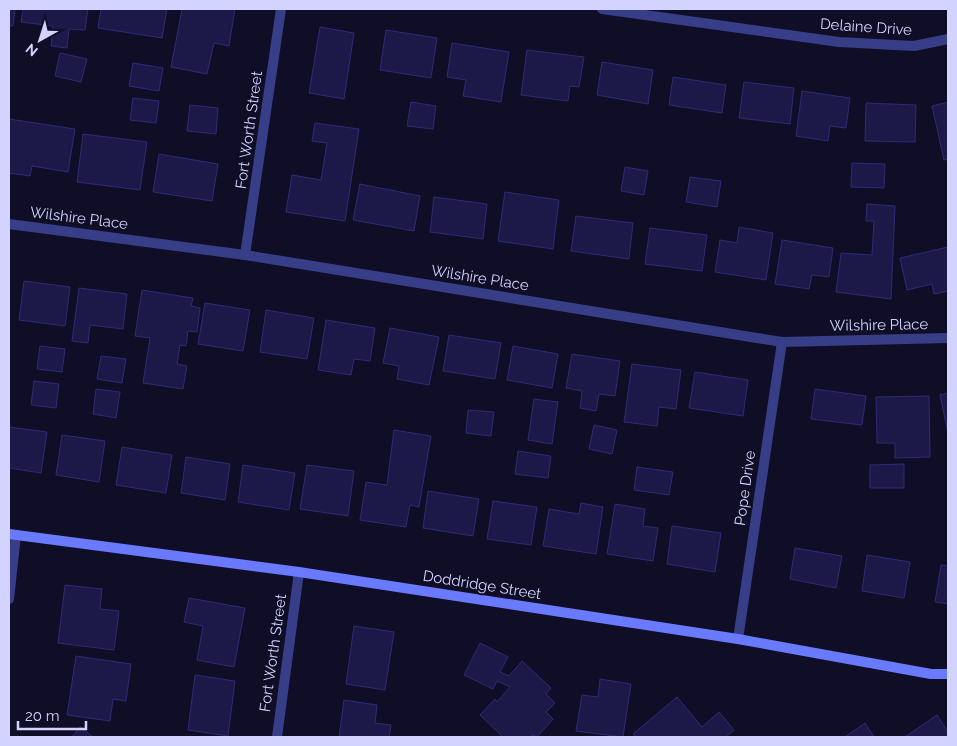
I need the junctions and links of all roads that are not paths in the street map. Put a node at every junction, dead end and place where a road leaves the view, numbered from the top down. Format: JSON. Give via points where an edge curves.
{"nodes":[{"id":1,"x":281,"y":9,"type":"edge"},
{"id":2,"x":602,"y":9,"type":"edge"},
{"id":3,"x":948,"y":38,"type":"edge"},
{"id":4,"x":9,"y":224,"type":"edge"},
{"id":5,"x":246,"y":255,"type":"junction"},
{"id":6,"x":948,"y":338,"type":"edge"},
{"id":7,"x":782,"y":342,"type":"junction"},
{"id":8,"x":12,"y":534,"type":"edge"},
{"id":9,"x":299,"y":572,"type":"junction"},
{"id":10,"x":9,"y":599,"type":"edge"},
{"id":11,"x":738,"y":639,"type":"junction"},
{"id":12,"x":948,"y":674,"type":"edge"},
{"id":13,"x":277,"y":737,"type":"edge"}],
"edges":[{"from":1,"to":5,"type":"street","name":"Fort Worth Street"},
{"from":2,"to":3,"type":"street","name":"Delaine Drive","via":[[839,42],[914,46]]},
{"from":4,"to":5,"type":"street","name":"Wilshire Place"},
{"from":5,"to":7,"type":"street","name":"Wilshire Place"},
{"from":6,"to":7,"type":"street","name":"Wilshire Place"},
{"from":7,"to":11,"type":"street","name":"Pope Drive"},
{"from":8,"to":9,"type":"main road","name":"Doddridge Street"},
{"from":8,"to":10,"type":"street"},
{"from":9,"to":11,"type":"main road","name":"Doddridge Street"},
{"from":9,"to":13,"type":"street","name":"Fort Worth Street"},
{"from":11,"to":12,"type":"main road","name":"Doddridge Street","via":[[931,674]]}]}
